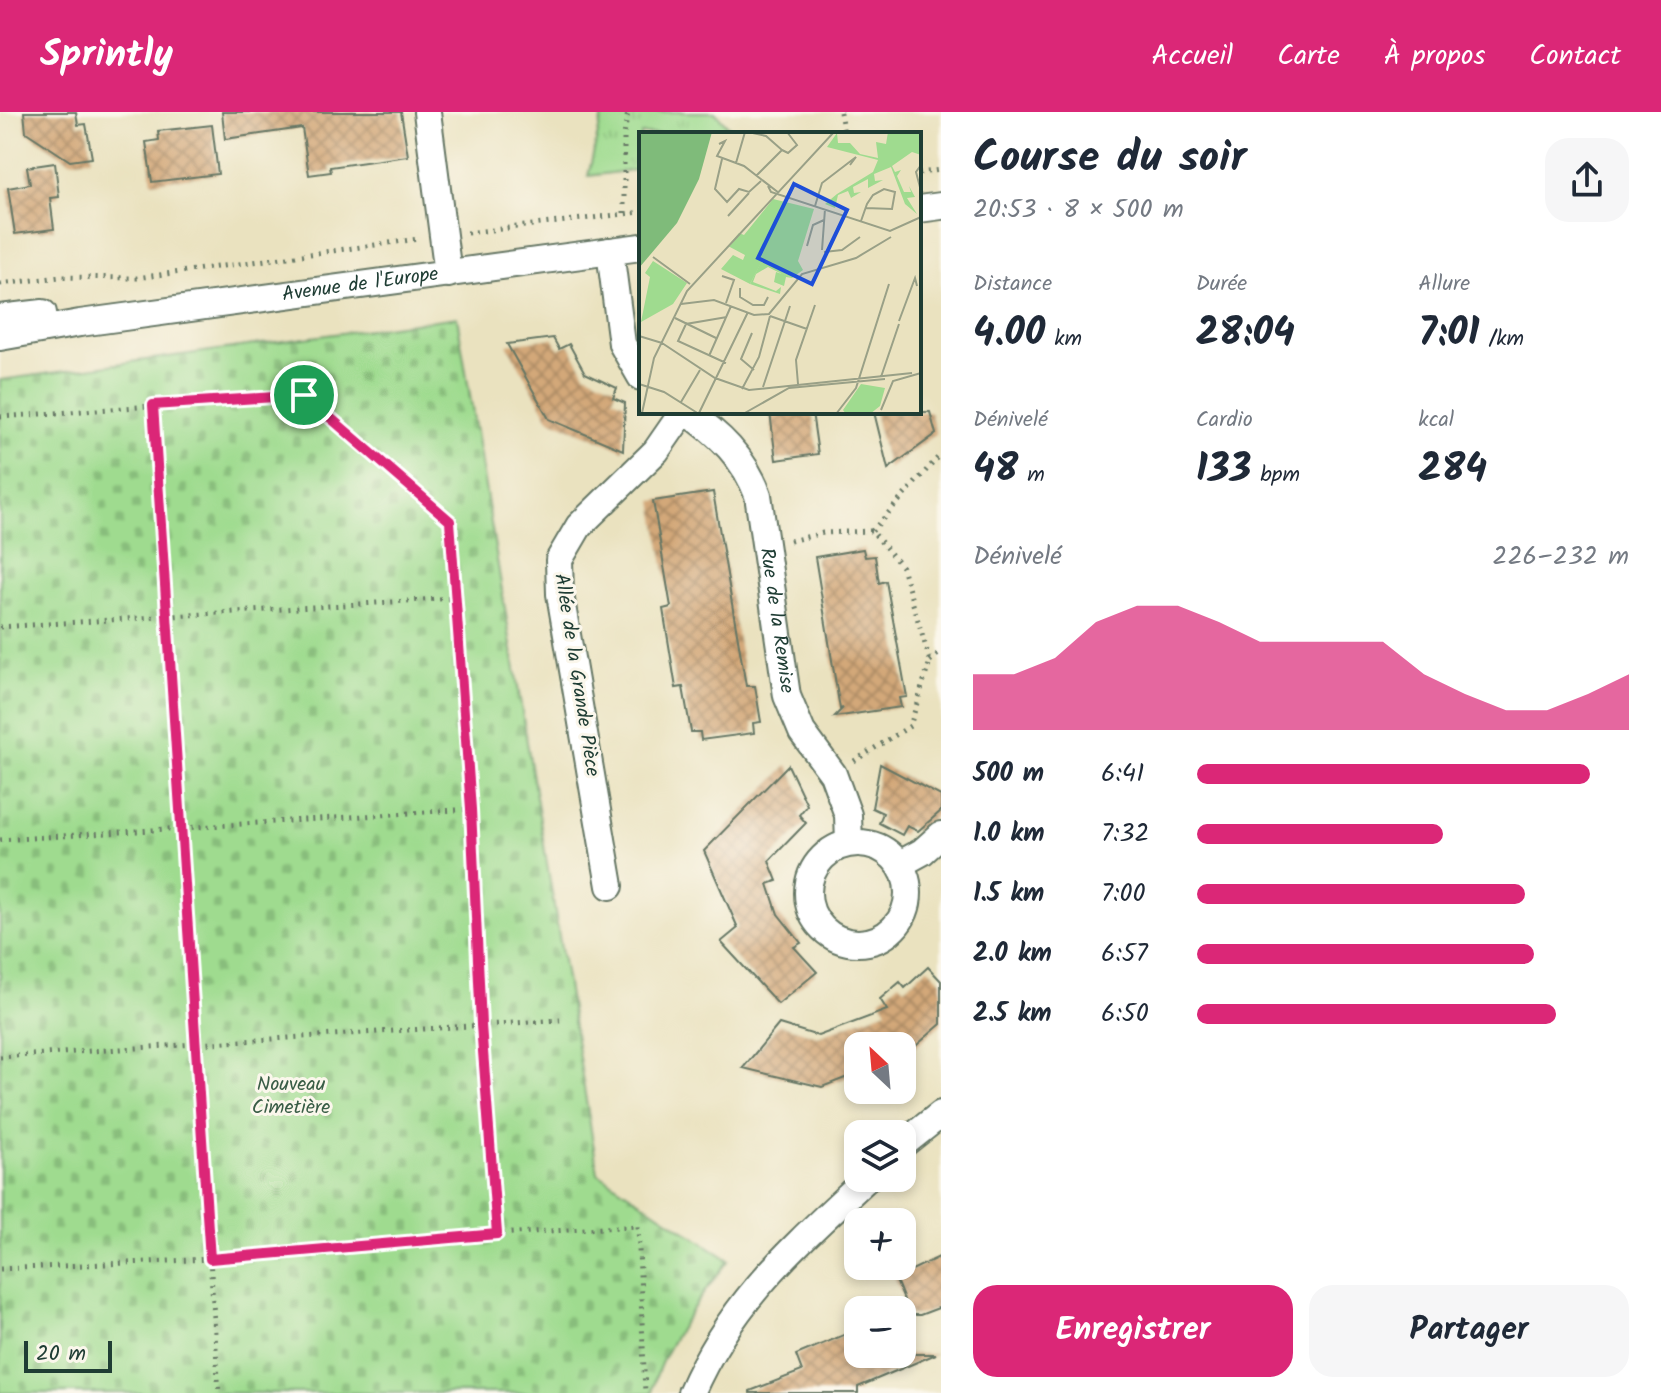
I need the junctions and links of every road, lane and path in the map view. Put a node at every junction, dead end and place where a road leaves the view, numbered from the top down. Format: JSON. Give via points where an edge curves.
{"nodes":[{"id":1,"x":427,"y":112,"type":"edge"},
{"id":2,"x":628,"y":112,"type":"edge"},
{"id":3,"x":840,"y":112,"type":"edge"},
{"id":4,"x":844,"y":132,"type":"edge"},
{"id":5,"x":941,"y":170,"type":"edge"},
{"id":6,"x":921,"y":173,"type":"edge"},
{"id":7,"x":941,"y":206,"type":"edge"},
{"id":8,"x":921,"y":209,"type":"edge"},
{"id":9,"x":639,"y":212,"type":"edge"},
{"id":10,"x":624,"y":213,"type":"junction"},
{"id":11,"x":444,"y":236,"type":"junction"},
{"id":12,"x":639,"y":247,"type":"edge"},
{"id":13,"x":610,"y":251,"type":"junction"},
{"id":14,"x":448,"y":274,"type":"junction"},
{"id":15,"x":0,"y":284,"type":"edge"},
{"id":16,"x":0,"y":318,"type":"edge"},
{"id":17,"x":80,"y":323,"type":"junction"},
{"id":18,"x":0,"y":329,"type":"edge"},
{"id":19,"x":0,"y":337,"type":"edge"},
{"id":20,"x":639,"y":374,"type":"edge"},
{"id":21,"x":153,"y":405,"type":"junction"},
{"id":22,"x":684,"y":414,"type":"edge"},
{"id":23,"x":688,"y":414,"type":"edge"},
{"id":24,"x":0,"y":417,"type":"edge"},
{"id":25,"x":941,"y":454,"type":"edge"},
{"id":26,"x":872,"y":531,"type":"junction"},
{"id":27,"x":766,"y":547,"type":"junction"},
{"id":28,"x":454,"y":598,"type":"junction"},
{"id":29,"x":167,"y":616,"type":"junction"},
{"id":30,"x":0,"y":627,"type":"edge"},
{"id":31,"x":941,"y":652,"type":"edge"},
{"id":32,"x":930,"y":661,"type":"junction"},
{"id":33,"x":833,"y":774,"type":"junction"},
{"id":34,"x":471,"y":809,"type":"junction"},
{"id":35,"x":181,"y":828,"type":"junction"},
{"id":36,"x":941,"y":835,"type":"edge"},
{"id":37,"x":0,"y":840,"type":"edge"},
{"id":38,"x":849,"y":843,"type":"junction"},
{"id":39,"x":900,"y":864,"type":"junction"},
{"id":40,"x":610,"y":886,"type":"dead end"},
{"id":41,"x":560,"y":1020,"type":"dead end"},
{"id":42,"x":481,"y":1025,"type":"junction"},
{"id":43,"x":196,"y":1044,"type":"junction"},
{"id":44,"x":0,"y":1057,"type":"edge"},
{"id":45,"x":941,"y":1114,"type":"edge"},
{"id":46,"x":916,"y":1134,"type":"edge"},
{"id":47,"x":852,"y":1192,"type":"edge"},
{"id":48,"x":497,"y":1234,"type":"junction"},
{"id":49,"x":210,"y":1259,"type":"junction"},
{"id":50,"x":0,"y":1269,"type":"edge"},
{"id":51,"x":219,"y":1393,"type":"edge"},
{"id":52,"x":645,"y":1393,"type":"edge"},
{"id":53,"x":691,"y":1393,"type":"edge"}],
"edges":[{"from":1,"to":11,"type":"street"},
{"from":2,"to":10,"type":"path"},
{"from":3,"to":4,"type":"path"},
{"from":5,"to":6,"type":"path"},
{"from":7,"to":8,"type":"street"},
{"from":9,"to":10,"type":"path"},
{"from":10,"to":11,"type":"path"},
{"from":11,"to":14,"type":"street"},
{"from":11,"to":15,"type":"path","via":[[137,278],[60,277]]},
{"from":12,"to":13,"type":"street","name":"Avenue de l'Europe"},
{"from":13,"to":14,"type":"street","name":"Avenue de l'Europe"},
{"from":13,"to":20,"type":"street","via":[[619,334]]},
{"from":14,"to":17,"type":"street","name":"Avenue de l'Europe"},
{"from":16,"to":17,"type":"street","name":"Avenue de l'Europe","via":[[56,312]]},
{"from":17,"to":18,"type":"street","name":"Avenue de l'Europe"},
{"from":17,"to":19,"type":"street","name":"Avenue de l'Europe"},
{"from":21,"to":24,"type":"path"},
{"from":21,"to":28,"type":"path","via":[[304,395],[450,521]]},
{"from":21,"to":29,"type":"path"},
{"from":22,"to":40,"type":"street","name":"Allée de la Grande Pièce","via":[[656,451],[579,526],[559,560],[560,594]]},
{"from":23,"to":27,"type":"street","name":"Rue de la Remise","via":[[730,447],[752,477]]},
{"from":25,"to":26,"type":"path"},
{"from":26,"to":27,"type":"path","via":[[823,533]]},
{"from":26,"to":32,"type":"path","via":[[902,567]]},
{"from":27,"to":33,"type":"street","name":"Rue de la Remise","via":[[787,696],[802,732]]},
{"from":28,"to":29,"type":"path"},
{"from":28,"to":34,"type":"path"},
{"from":29,"to":30,"type":"path"},
{"from":29,"to":35,"type":"path"},
{"from":31,"to":32,"type":"path"},
{"from":32,"to":33,"type":"path","via":[[910,726]]},
{"from":33,"to":38,"type":"street","name":"Rue de la Remise","via":[[848,815]]},
{"from":34,"to":35,"type":"path"},
{"from":34,"to":42,"type":"path"},
{"from":35,"to":37,"type":"path"},
{"from":35,"to":43,"type":"path"},
{"from":36,"to":39,"type":"street"},
{"from":38,"to":39,"type":"street","via":[[878,846]]},
{"from":38,"to":39,"type":"street","via":[[820,860],[808,892],[818,924],[847,942],[881,938],[905,914],[909,897]]},
{"from":41,"to":42,"type":"path"},
{"from":42,"to":43,"type":"path"},
{"from":42,"to":48,"type":"path"},
{"from":43,"to":44,"type":"path"},
{"from":43,"to":49,"type":"path"},
{"from":45,"to":46,"type":"street"},
{"from":47,"to":53,"type":"street","via":[[773,1267],[732,1316]]},
{"from":48,"to":49,"type":"path"},
{"from":48,"to":52,"type":"path","via":[[638,1226]]},
{"from":49,"to":50,"type":"path"},
{"from":49,"to":51,"type":"path"}]}
